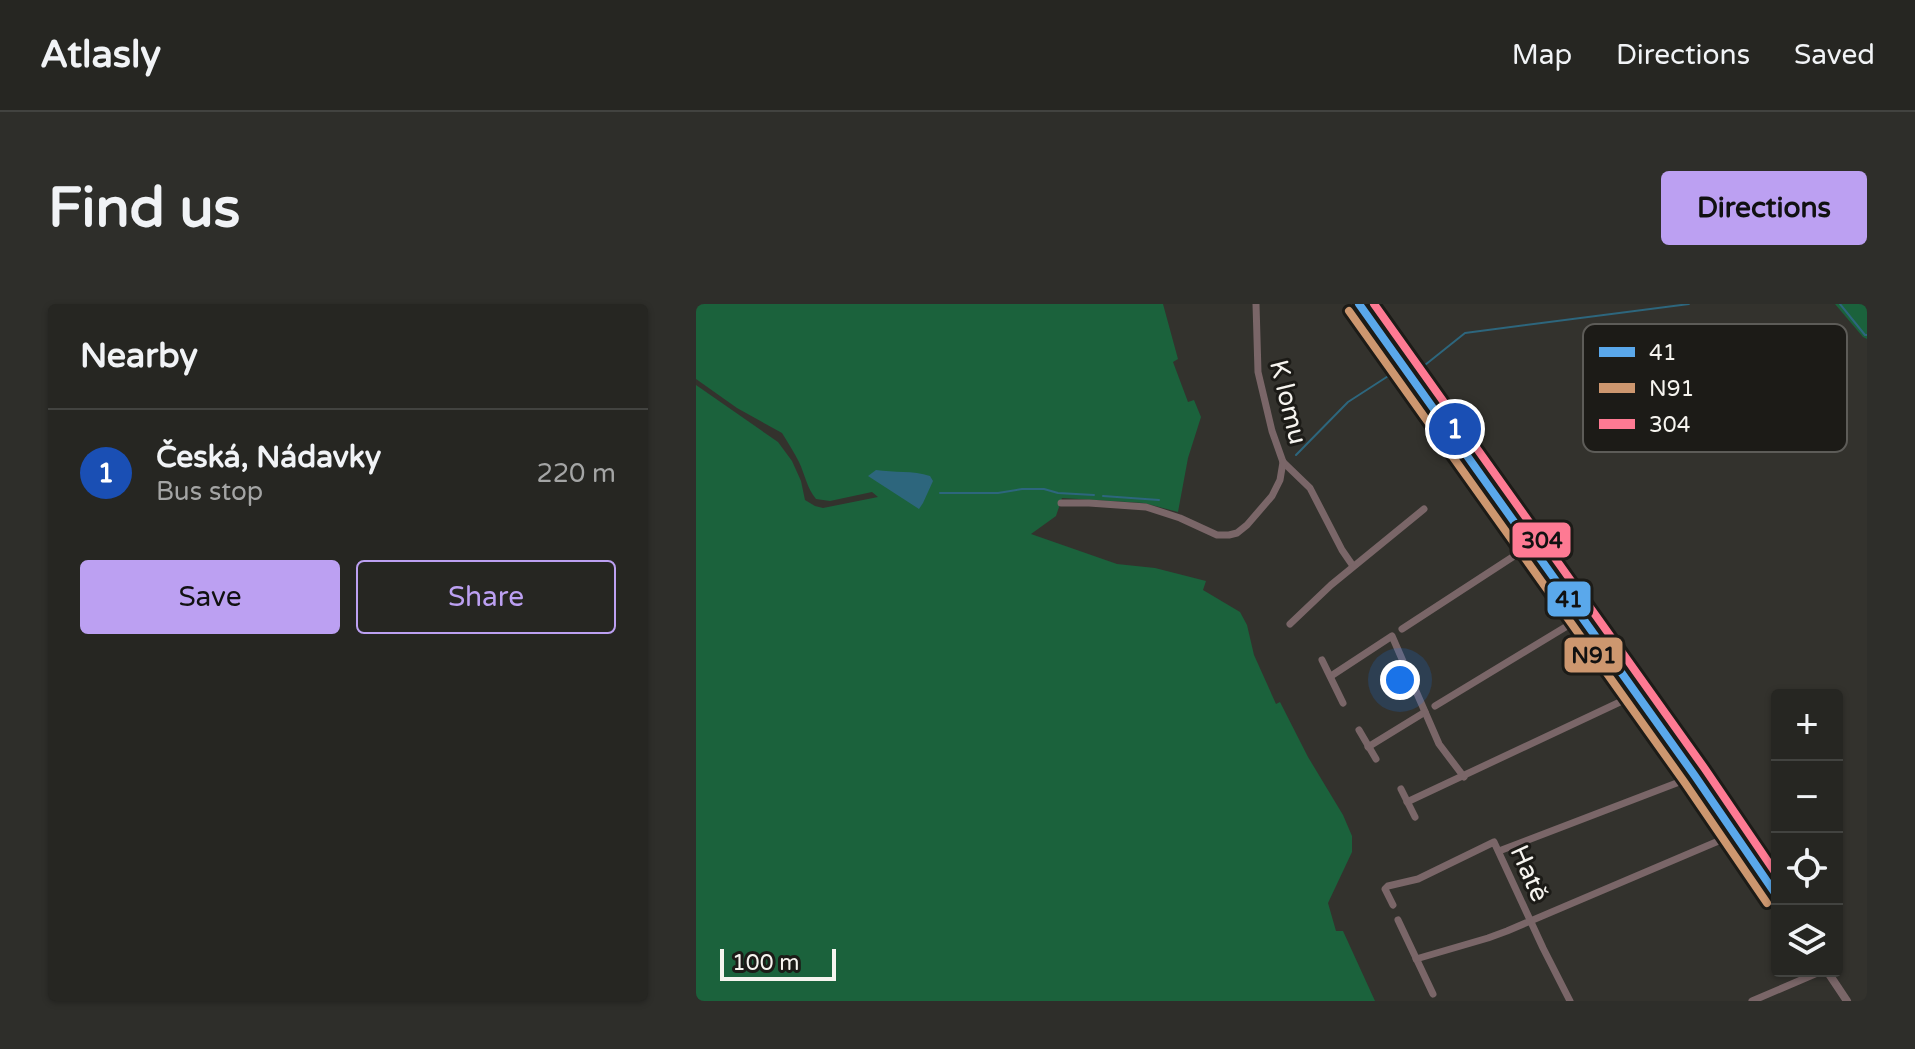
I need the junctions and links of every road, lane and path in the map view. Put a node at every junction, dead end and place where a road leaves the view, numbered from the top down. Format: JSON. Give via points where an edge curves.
{"nodes":[{"id":1,"x":1256,"y":304,"type":"edge"},
{"id":2,"x":1359,"y":304,"type":"edge"},
{"id":3,"x":1283,"y":462,"type":"junction"},
{"id":4,"x":1061,"y":503,"type":"dead end"},
{"id":5,"x":1424,"y":509,"type":"dead end"},
{"id":6,"x":1531,"y":545,"type":"junction"},
{"id":7,"x":1353,"y":566,"type":"junction"},
{"id":8,"x":1582,"y":617,"type":"junction"},
{"id":9,"x":1290,"y":624,"type":"dead end"},
{"id":10,"x":1402,"y":629,"type":"dead end"},
{"id":11,"x":1322,"y":660,"type":"dead end"},
{"id":12,"x":1331,"y":676,"type":"junction"},
{"id":13,"x":1637,"y":694,"type":"junction"},
{"id":14,"x":1343,"y":703,"type":"dead end"},
{"id":15,"x":1435,"y":706,"type":"dead end"},
{"id":16,"x":1425,"y":712,"type":"junction"},
{"id":17,"x":1359,"y":730,"type":"dead end"},
{"id":18,"x":1368,"y":747,"type":"junction"},
{"id":19,"x":1376,"y":759,"type":"dead end"},
{"id":20,"x":1695,"y":776,"type":"junction"},
{"id":21,"x":1464,"y":777,"type":"junction"},
{"id":22,"x":1401,"y":789,"type":"dead end"},
{"id":23,"x":1407,"y":802,"type":"junction"},
{"id":24,"x":1415,"y":817,"type":"dead end"},
{"id":25,"x":1735,"y":834,"type":"junction"},
{"id":26,"x":1499,"y":851,"type":"junction"},
{"id":27,"x":1771,"y":887,"type":"edge"},
{"id":28,"x":1393,"y":905,"type":"dead end"},
{"id":29,"x":1398,"y":920,"type":"dead end"},
{"id":30,"x":1530,"y":921,"type":"junction"},
{"id":31,"x":1416,"y":959,"type":"junction"},
{"id":32,"x":1810,"y":977,"type":"edge"},
{"id":33,"x":1829,"y":977,"type":"edge"},
{"id":34,"x":1433,"y":994,"type":"dead end"},
{"id":35,"x":1570,"y":1001,"type":"edge"},
{"id":36,"x":1752,"y":1001,"type":"edge"},
{"id":37,"x":1847,"y":1001,"type":"edge"}],
"edges":[{"from":1,"to":3,"type":"street","name":"K lomu","via":[[1258,372]]},
{"from":2,"to":6,"type":"street"},
{"from":3,"to":4,"type":"street","name":"K lomu","via":[[1272,496],[1247,525],[1229,535],[1146,507]]},
{"from":3,"to":7,"type":"street","name":"K lomu","via":[[1310,488]]},
{"from":5,"to":7,"type":"street"},
{"from":6,"to":8,"type":"street"},
{"from":6,"to":10,"type":"street"},
{"from":7,"to":9,"type":"street"},
{"from":8,"to":13,"type":"street"},
{"from":8,"to":15,"type":"street"},
{"from":11,"to":12,"type":"street"},
{"from":12,"to":14,"type":"street"},
{"from":12,"to":16,"type":"street","via":[[1392,636]]},
{"from":13,"to":20,"type":"street"},
{"from":13,"to":21,"type":"street"},
{"from":16,"to":18,"type":"street"},
{"from":16,"to":21,"type":"street","via":[[1439,744]]},
{"from":17,"to":18,"type":"street"},
{"from":18,"to":19,"type":"street"},
{"from":20,"to":25,"type":"street"},
{"from":20,"to":26,"type":"street"},
{"from":21,"to":23,"type":"street"},
{"from":22,"to":23,"type":"street"},
{"from":23,"to":24,"type":"street"},
{"from":25,"to":27,"type":"street"},
{"from":25,"to":30,"type":"street"},
{"from":26,"to":28,"type":"street","name":"Hatě","via":[[1494,842],[1418,879],[1388,886]]},
{"from":26,"to":30,"type":"street","name":"Hatě"},
{"from":29,"to":31,"type":"street"},
{"from":30,"to":31,"type":"street"},
{"from":30,"to":35,"type":"street","name":"Hatě"},
{"from":31,"to":34,"type":"street"},
{"from":32,"to":36,"type":"street"},
{"from":33,"to":37,"type":"street"}]}
